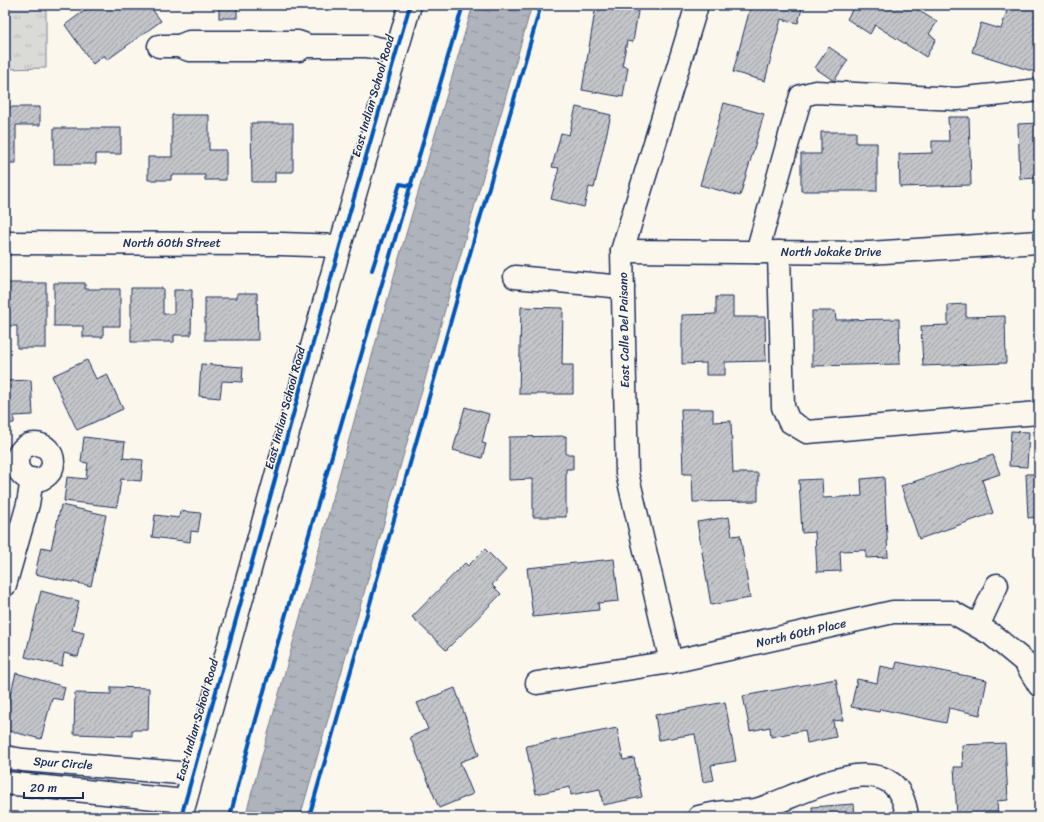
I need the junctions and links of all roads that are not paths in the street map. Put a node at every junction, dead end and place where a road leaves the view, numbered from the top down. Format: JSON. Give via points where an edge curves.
{"nodes":[{"id":1,"x":410,"y":5,"type":"edge"},
{"id":2,"x":697,"y":5,"type":"edge"},
{"id":3,"x":169,"y":46,"type":"dead end"},
{"id":4,"x":396,"y":52,"type":"junction"},
{"id":5,"x":1039,"y":90,"type":"edge"},
{"id":6,"x":1039,"y":242,"type":"edge"},
{"id":7,"x":5,"y":243,"type":"edge"},
{"id":8,"x":340,"y":246,"type":"junction"},
{"id":9,"x":622,"y":251,"type":"junction"},
{"id":10,"x":757,"y":252,"type":"junction"},
{"id":11,"x":779,"y":252,"type":"junction"},
{"id":12,"x":515,"y":277,"type":"dead end"},
{"id":13,"x":623,"y":287,"type":"junction"},
{"id":14,"x":1039,"y":413,"type":"edge"},
{"id":15,"x":11,"y":460,"type":"edge"},
{"id":16,"x":32,"y":479,"type":"junction"},
{"id":17,"x":997,"y":585,"type":"dead end"},
{"id":18,"x":5,"y":586,"type":"edge"},
{"id":19,"x":978,"y":626,"type":"junction"},
{"id":20,"x":671,"y":662,"type":"junction"},
{"id":21,"x":537,"y":683,"type":"dead end"},
{"id":22,"x":1039,"y":685,"type":"edge"},
{"id":23,"x":5,"y":757,"type":"edge"},
{"id":24,"x":192,"y":774,"type":"junction"},
{"id":25,"x":5,"y":783,"type":"edge"},
{"id":26,"x":183,"y":809,"type":"edge"},
{"id":27,"x":757,"y":813,"type":"edge"},
{"id":28,"x":699,"y":817,"type":"edge"},
{"id":29,"x":907,"y":817,"type":"edge"}],
"edges":[{"from":1,"to":4,"type":"street","name":"East Indian School Road"},
{"from":2,"to":9,"type":"street","name":"East Calle Del Paisano"},
{"from":3,"to":4,"type":"street","via":[[189,42],[298,42],[305,45],[367,46]]},
{"from":4,"to":8,"type":"street","name":"East Indian School Road"},
{"from":5,"to":10,"type":"street","via":[[957,99],[815,92],[801,96]]},
{"from":6,"to":11,"type":"street","name":"North Jokake Drive","via":[[869,253]]},
{"from":7,"to":8,"type":"street","name":"North 60th Street"},
{"from":8,"to":24,"type":"street","name":"East Indian School Road"},
{"from":9,"to":10,"type":"street","name":"North Jokake Drive"},
{"from":9,"to":13,"type":"street","name":"East Calle Del Paisano"},
{"from":10,"to":11,"type":"street","name":"North Jokake Drive"},
{"from":11,"to":14,"type":"street","via":[[783,407],[789,421],[807,432]]},
{"from":12,"to":13,"type":"street"},
{"from":13,"to":20,"type":"street","name":"East Calle Del Paisano","via":[[627,473]]},
{"from":15,"to":16,"type":"street","via":[[26,477]]},
{"from":15,"to":16,"type":"street","via":[[28,445],[38,444],[47,449],[52,458],[51,468],[45,476]]},
{"from":16,"to":18,"type":"street","via":[[28,504]]},
{"from":17,"to":19,"type":"street"},
{"from":19,"to":20,"type":"street","name":"North 60th Place","via":[[952,612],[893,612]]},
{"from":19,"to":22,"type":"street","name":"North 60th Place","via":[[1025,662]]},
{"from":20,"to":21,"type":"street","name":"North 60th Place"},
{"from":23,"to":24,"type":"street","name":"Spur Circle"},
{"from":24,"to":26,"type":"street","name":"East Indian School Road"},
{"from":25,"to":26,"type":"street"},
{"from":27,"to":28,"type":"street","via":[[724,812]]},
{"from":27,"to":29,"type":"street","via":[[807,790],[856,776],[879,776],[894,784],[906,806]]}]}
